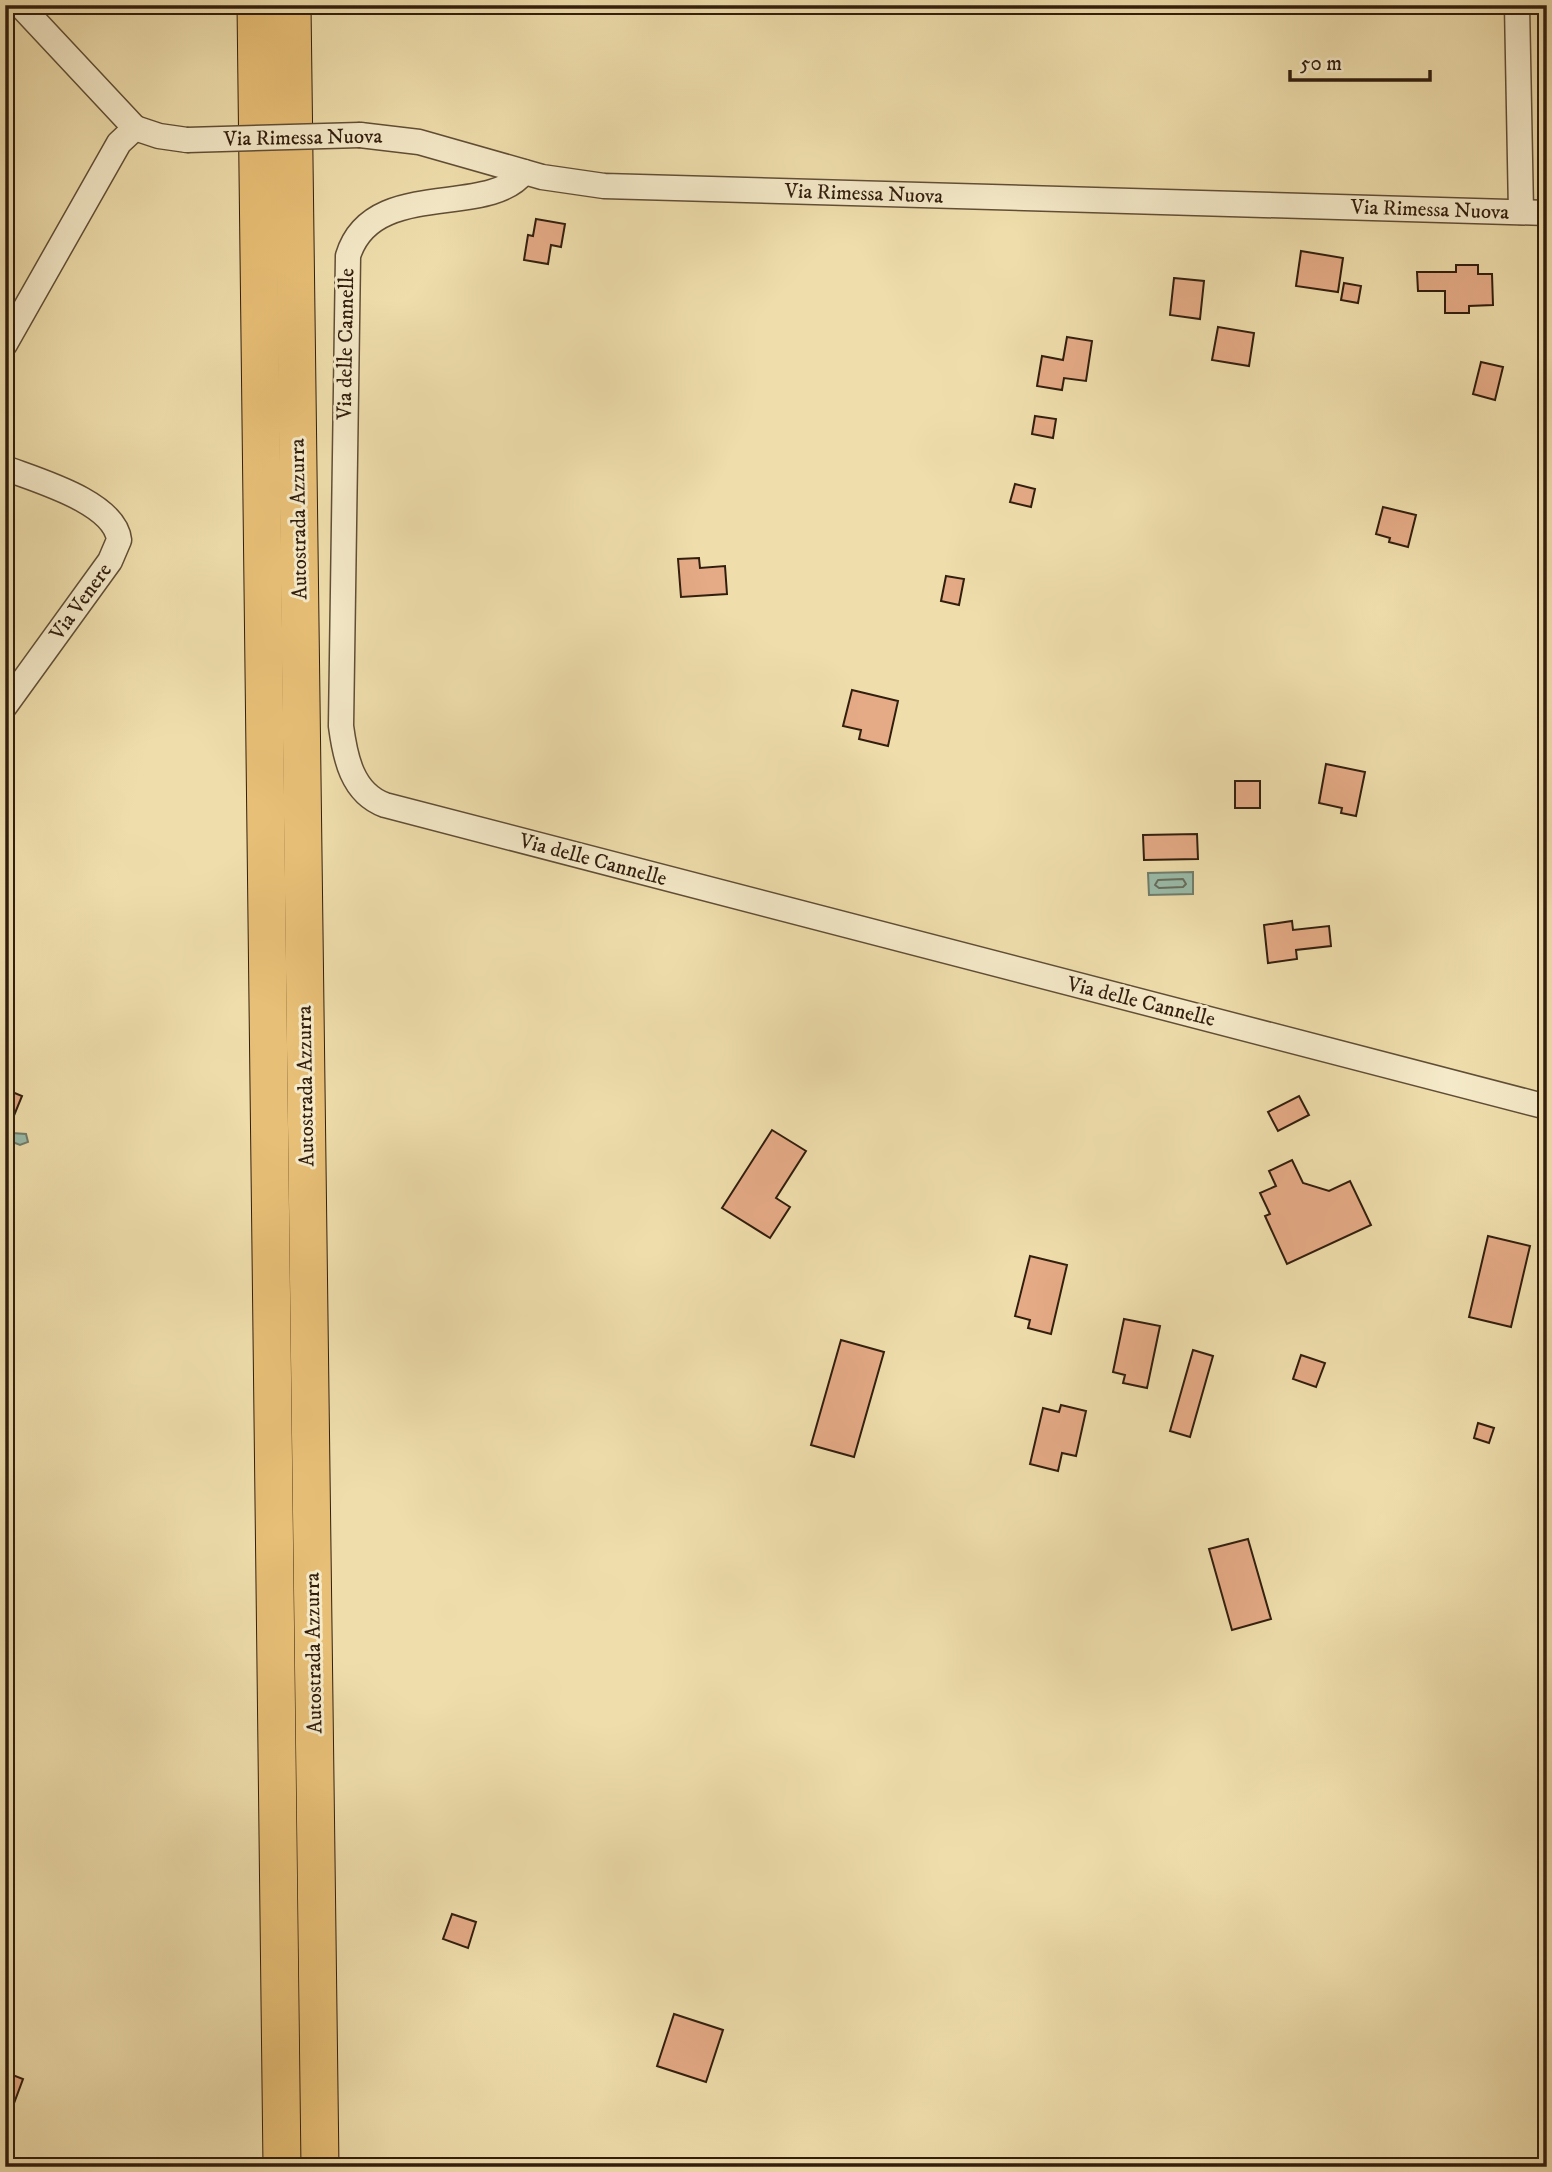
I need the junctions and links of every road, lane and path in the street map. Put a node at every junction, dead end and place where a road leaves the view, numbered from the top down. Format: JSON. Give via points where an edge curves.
{"nodes":[{"id":1,"x":20,"y":5,"type":"edge"},
{"id":2,"x":256,"y":5,"type":"edge"},
{"id":3,"x":292,"y":5,"type":"edge"},
{"id":4,"x":1517,"y":5,"type":"edge"},
{"id":5,"x":135,"y":128,"type":"junction"},
{"id":6,"x":524,"y":172,"type":"junction"},
{"id":7,"x":1521,"y":212,"type":"junction"},
{"id":8,"x":1547,"y":213,"type":"edge"},
{"id":9,"x":5,"y":344,"type":"edge"},
{"id":10,"x":5,"y":468,"type":"edge"},
{"id":11,"x":5,"y":706,"type":"edge"},
{"id":12,"x":1547,"y":1107,"type":"edge"},
{"id":13,"x":282,"y":2167,"type":"edge"},
{"id":14,"x":320,"y":2167,"type":"edge"}],
"edges":[{"from":1,"to":5,"type":"street"},
{"from":2,"to":13,"type":"highway","name":"Autostrada Azzurra"},
{"from":3,"to":14,"type":"highway","name":"Autostrada Azzurra"},
{"from":4,"to":7,"type":"street"},
{"from":5,"to":6,"type":"street","name":"Via Rimessa Nuova","bridge":true,"via":[[187,140],[360,135],[419,142]]},
{"from":5,"to":9,"type":"street","via":[[109,158]]},
{"from":6,"to":7,"type":"street","name":"Via Rimessa Nuova","via":[[604,186]]},
{"from":6,"to":12,"type":"street","name":"Via delle Cannelle","via":[[499,188],[392,211],[362,232],[348,256],[341,726],[352,772],[366,795],[385,805]]},
{"from":7,"to":8,"type":"street","name":"Via Rimessa Nuova"},
{"from":10,"to":11,"type":"street","name":"Via Venere","via":[[94,507],[113,524],[119,541],[110,561]]}]}
